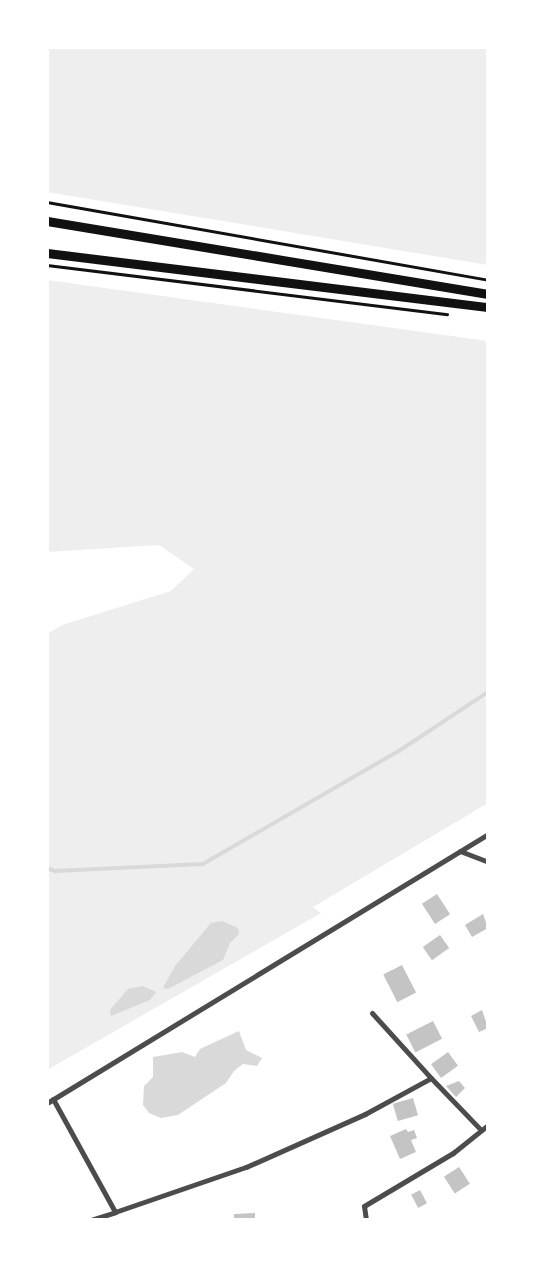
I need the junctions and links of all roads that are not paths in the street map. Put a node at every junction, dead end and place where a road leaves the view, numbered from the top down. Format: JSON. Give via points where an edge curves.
{"nodes":[{"id":1,"x":47,"y":221,"type":"edge"},
{"id":2,"x":47,"y":253,"type":"edge"},
{"id":3,"x":488,"y":294,"type":"edge"},
{"id":4,"x":488,"y":307,"type":"edge"},
{"id":5,"x":488,"y":834,"type":"edge"},
{"id":6,"x":460,"y":851,"type":"junction"},
{"id":7,"x":488,"y":862,"type":"edge"},
{"id":8,"x":372,"y":1013,"type":"dead end"},
{"id":9,"x":431,"y":1079,"type":"junction"},
{"id":10,"x":50,"y":1101,"type":"edge"},
{"id":11,"x":488,"y":1125,"type":"edge"},
{"id":12,"x":481,"y":1130,"type":"junction"},
{"id":13,"x":115,"y":1212,"type":"junction"},
{"id":14,"x":91,"y":1220,"type":"edge"},
{"id":15,"x":366,"y":1220,"type":"edge"}],
"edges":[{"from":1,"to":3,"type":"main road"},
{"from":2,"to":4,"type":"main road"},
{"from":5,"to":6,"type":"street"},
{"from":6,"to":7,"type":"street"},
{"from":6,"to":10,"type":"street"},
{"from":8,"to":9,"type":"street"},
{"from":9,"to":12,"type":"street"},
{"from":9,"to":13,"type":"street","via":[[246,1167]]},
{"from":10,"to":13,"type":"street"},
{"from":11,"to":12,"type":"street"},
{"from":12,"to":15,"type":"street","via":[[453,1153],[364,1206]]},
{"from":13,"to":14,"type":"street"}]}
